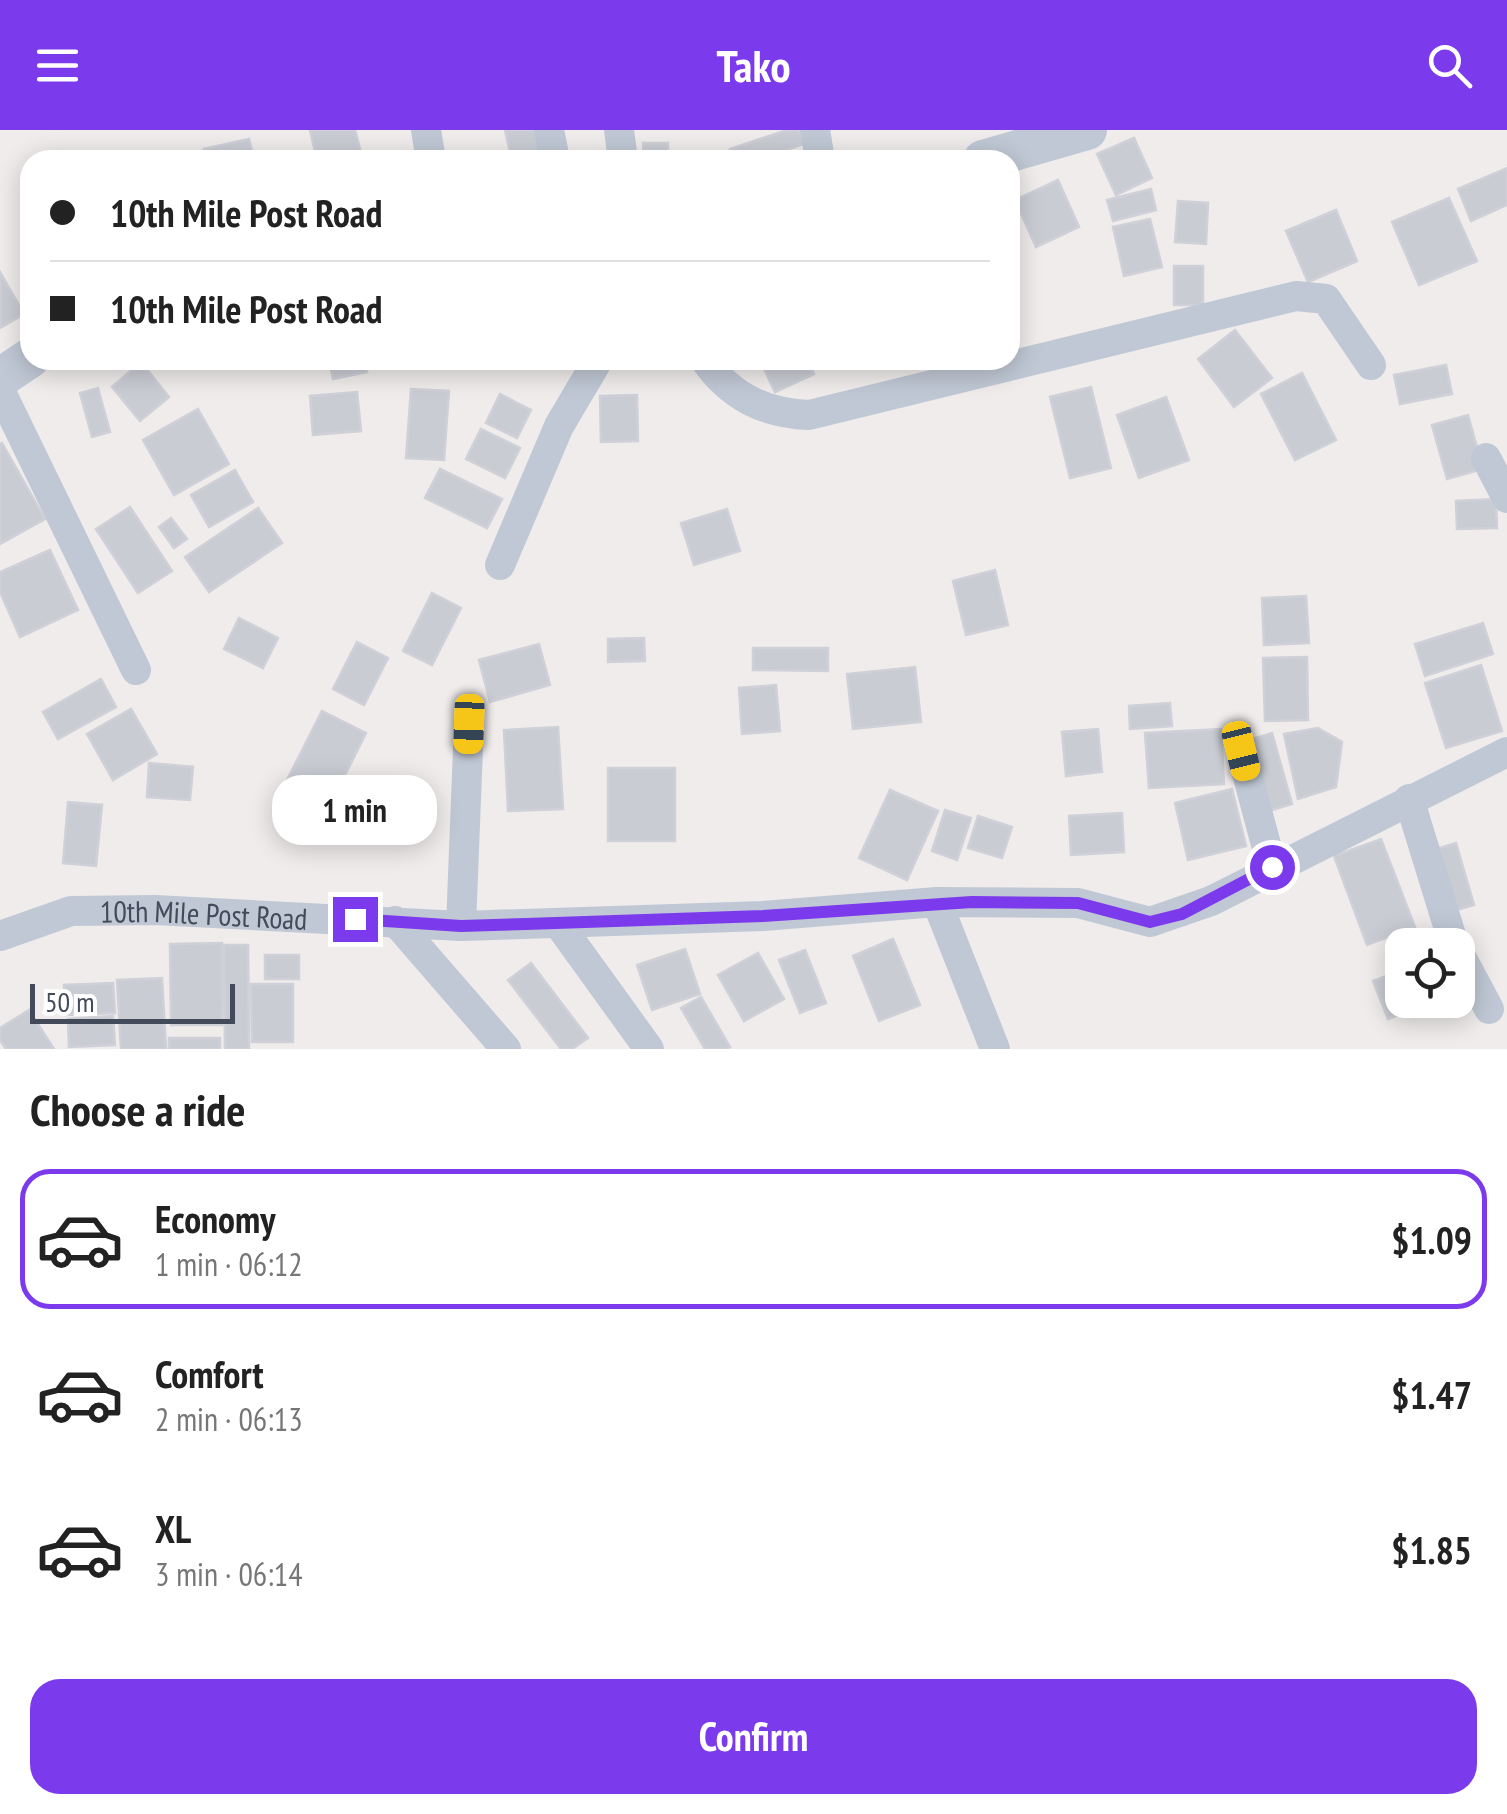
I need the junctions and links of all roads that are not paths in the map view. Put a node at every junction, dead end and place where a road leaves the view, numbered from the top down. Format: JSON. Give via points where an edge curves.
{"nodes":[{"id":1,"x":1087,"y":130,"type":"edge"},
{"id":2,"x":1018,"y":150,"type":"edge"},
{"id":3,"x":1020,"y":363,"type":"edge"},
{"id":4,"x":1371,"y":366,"type":"dead end"},
{"id":5,"x":592,"y":370,"type":"edge"},
{"id":6,"x":712,"y":370,"type":"edge"},
{"id":7,"x":993,"y":370,"type":"edge"},
{"id":8,"x":0,"y":390,"type":"edge"},
{"id":9,"x":1486,"y":458,"type":"dead end"},
{"id":10,"x":1507,"y":498,"type":"edge"},
{"id":11,"x":500,"y":565,"type":"dead end"},
{"id":12,"x":136,"y":670,"type":"dead end"},
{"id":13,"x":469,"y":724,"type":"dead end"},
{"id":14,"x":1241,"y":751,"type":"dead end"},
{"id":15,"x":1507,"y":752,"type":"edge"},
{"id":16,"x":1409,"y":799,"type":"junction"},
{"id":17,"x":1272,"y":867,"type":"junction"},
{"id":18,"x":936,"y":902,"type":"junction"},
{"id":19,"x":395,"y":920,"type":"junction"},
{"id":20,"x":558,"y":923,"type":"junction"},
{"id":21,"x":461,"y":926,"type":"junction"},
{"id":22,"x":1450,"y":928,"type":"edge"},
{"id":23,"x":0,"y":936,"type":"edge"},
{"id":24,"x":1475,"y":982,"type":"edge"},
{"id":25,"x":1490,"y":1009,"type":"dead end"},
{"id":26,"x":506,"y":1049,"type":"edge"},
{"id":27,"x":648,"y":1049,"type":"edge"},
{"id":28,"x":995,"y":1049,"type":"edge"}],
"edges":[{"from":1,"to":2,"type":"street"},
{"from":3,"to":4,"type":"street","via":[[1296,296],[1326,299]]},
{"from":5,"to":11,"type":"street","via":[[559,426]]},
{"from":6,"to":7,"type":"street","via":[[757,407],[808,415]]},
{"from":8,"to":12,"type":"street"},
{"from":9,"to":10,"type":"street"},
{"from":13,"to":21,"type":"street"},
{"from":14,"to":17,"type":"street"},
{"from":15,"to":16,"type":"street","name":"10th Mile Post Road"},
{"from":16,"to":17,"type":"street","name":"10th Mile Post Road"},
{"from":16,"to":22,"type":"street"},
{"from":17,"to":18,"type":"street","name":"10th Mile Post Road","via":[[1182,914],[1150,922],[1078,903]]},
{"from":18,"to":20,"type":"street","name":"10th Mile Post Road"},
{"from":18,"to":28,"type":"street"},
{"from":19,"to":21,"type":"street","name":"10th Mile Post Road"},
{"from":19,"to":23,"type":"street","name":"10th Mile Post Road","via":[[70,912]]},
{"from":19,"to":26,"type":"street"},
{"from":20,"to":21,"type":"street","name":"10th Mile Post Road"},
{"from":20,"to":27,"type":"street"},
{"from":24,"to":25,"type":"street"}]}
